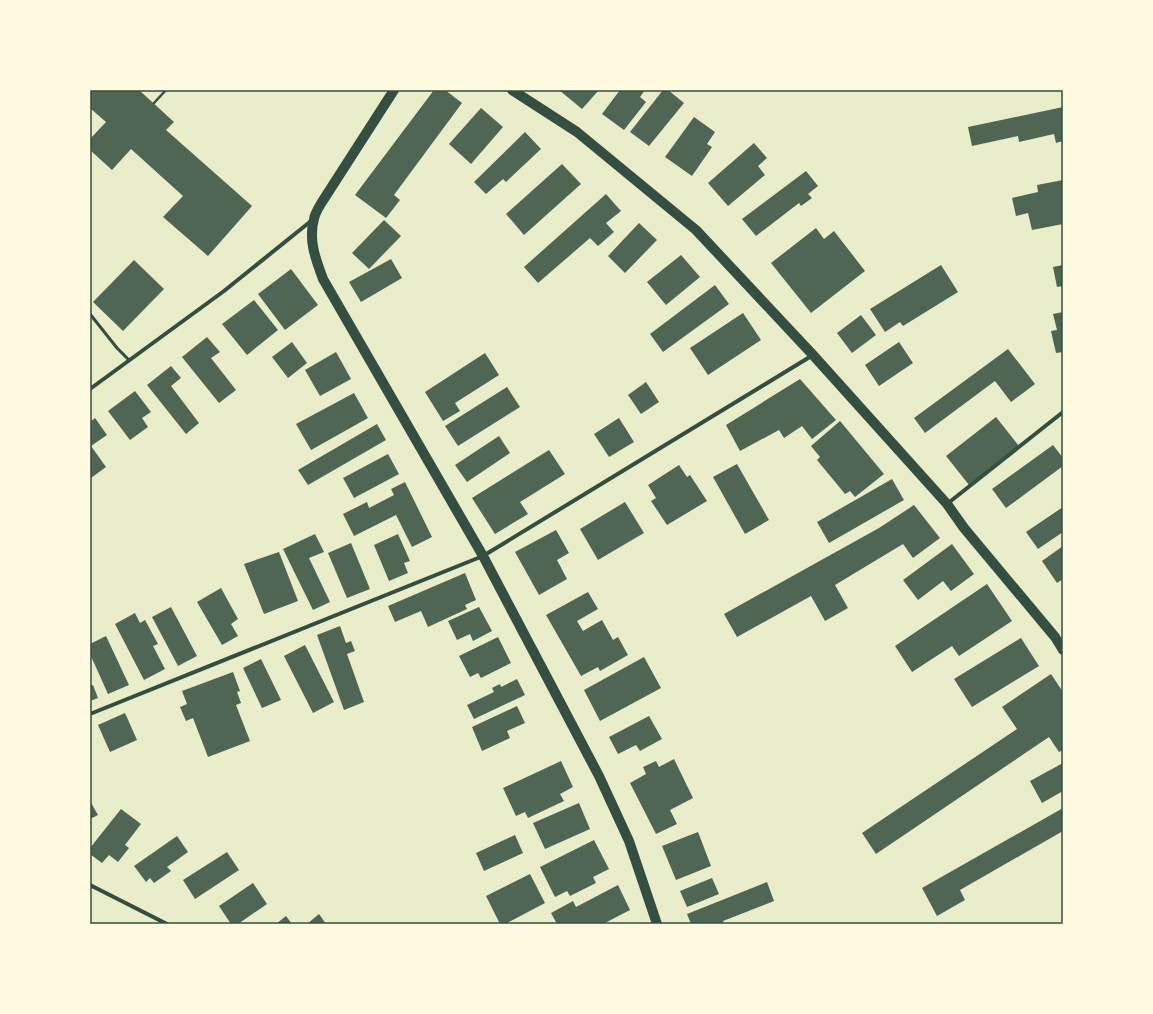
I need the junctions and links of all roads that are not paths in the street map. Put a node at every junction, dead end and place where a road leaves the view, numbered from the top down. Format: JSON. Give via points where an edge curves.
{"nodes":[{"id":1,"x":394,"y":90,"type":"edge"},
{"id":2,"x":512,"y":90,"type":"edge"},
{"id":3,"x":314,"y":219,"type":"junction"},
{"id":4,"x":90,"y":314,"type":"edge"},
{"id":5,"x":813,"y":355,"type":"junction"},
{"id":6,"x":129,"y":360,"type":"junction"},
{"id":7,"x":90,"y":389,"type":"edge"},
{"id":8,"x":1063,"y":412,"type":"edge"},
{"id":9,"x":947,"y":504,"type":"junction"},
{"id":10,"x":483,"y":556,"type":"junction"},
{"id":11,"x":1063,"y":650,"type":"edge"},
{"id":12,"x":90,"y":714,"type":"edge"},
{"id":13,"x":90,"y":885,"type":"edge"},
{"id":14,"x":166,"y":924,"type":"edge"},
{"id":15,"x":658,"y":924,"type":"edge"}],
"edges":[{"from":1,"to":3,"type":"main road","via":[[322,202]]},
{"from":2,"to":5,"type":"main road","via":[[577,132],[696,230]]},
{"from":3,"to":6,"type":"street","via":[[224,291]]},
{"from":3,"to":10,"type":"main road","via":[[314,256],[322,279]]},
{"from":4,"to":6,"type":"lane"},
{"from":5,"to":9,"type":"main road"},
{"from":5,"to":10,"type":"street"},
{"from":6,"to":7,"type":"street"},
{"from":8,"to":9,"type":"street"},
{"from":9,"to":11,"type":"main road"},
{"from":10,"to":12,"type":"street"},
{"from":10,"to":15,"type":"main road","via":[[599,776],[629,841]]},
{"from":13,"to":14,"type":"street"}]}
